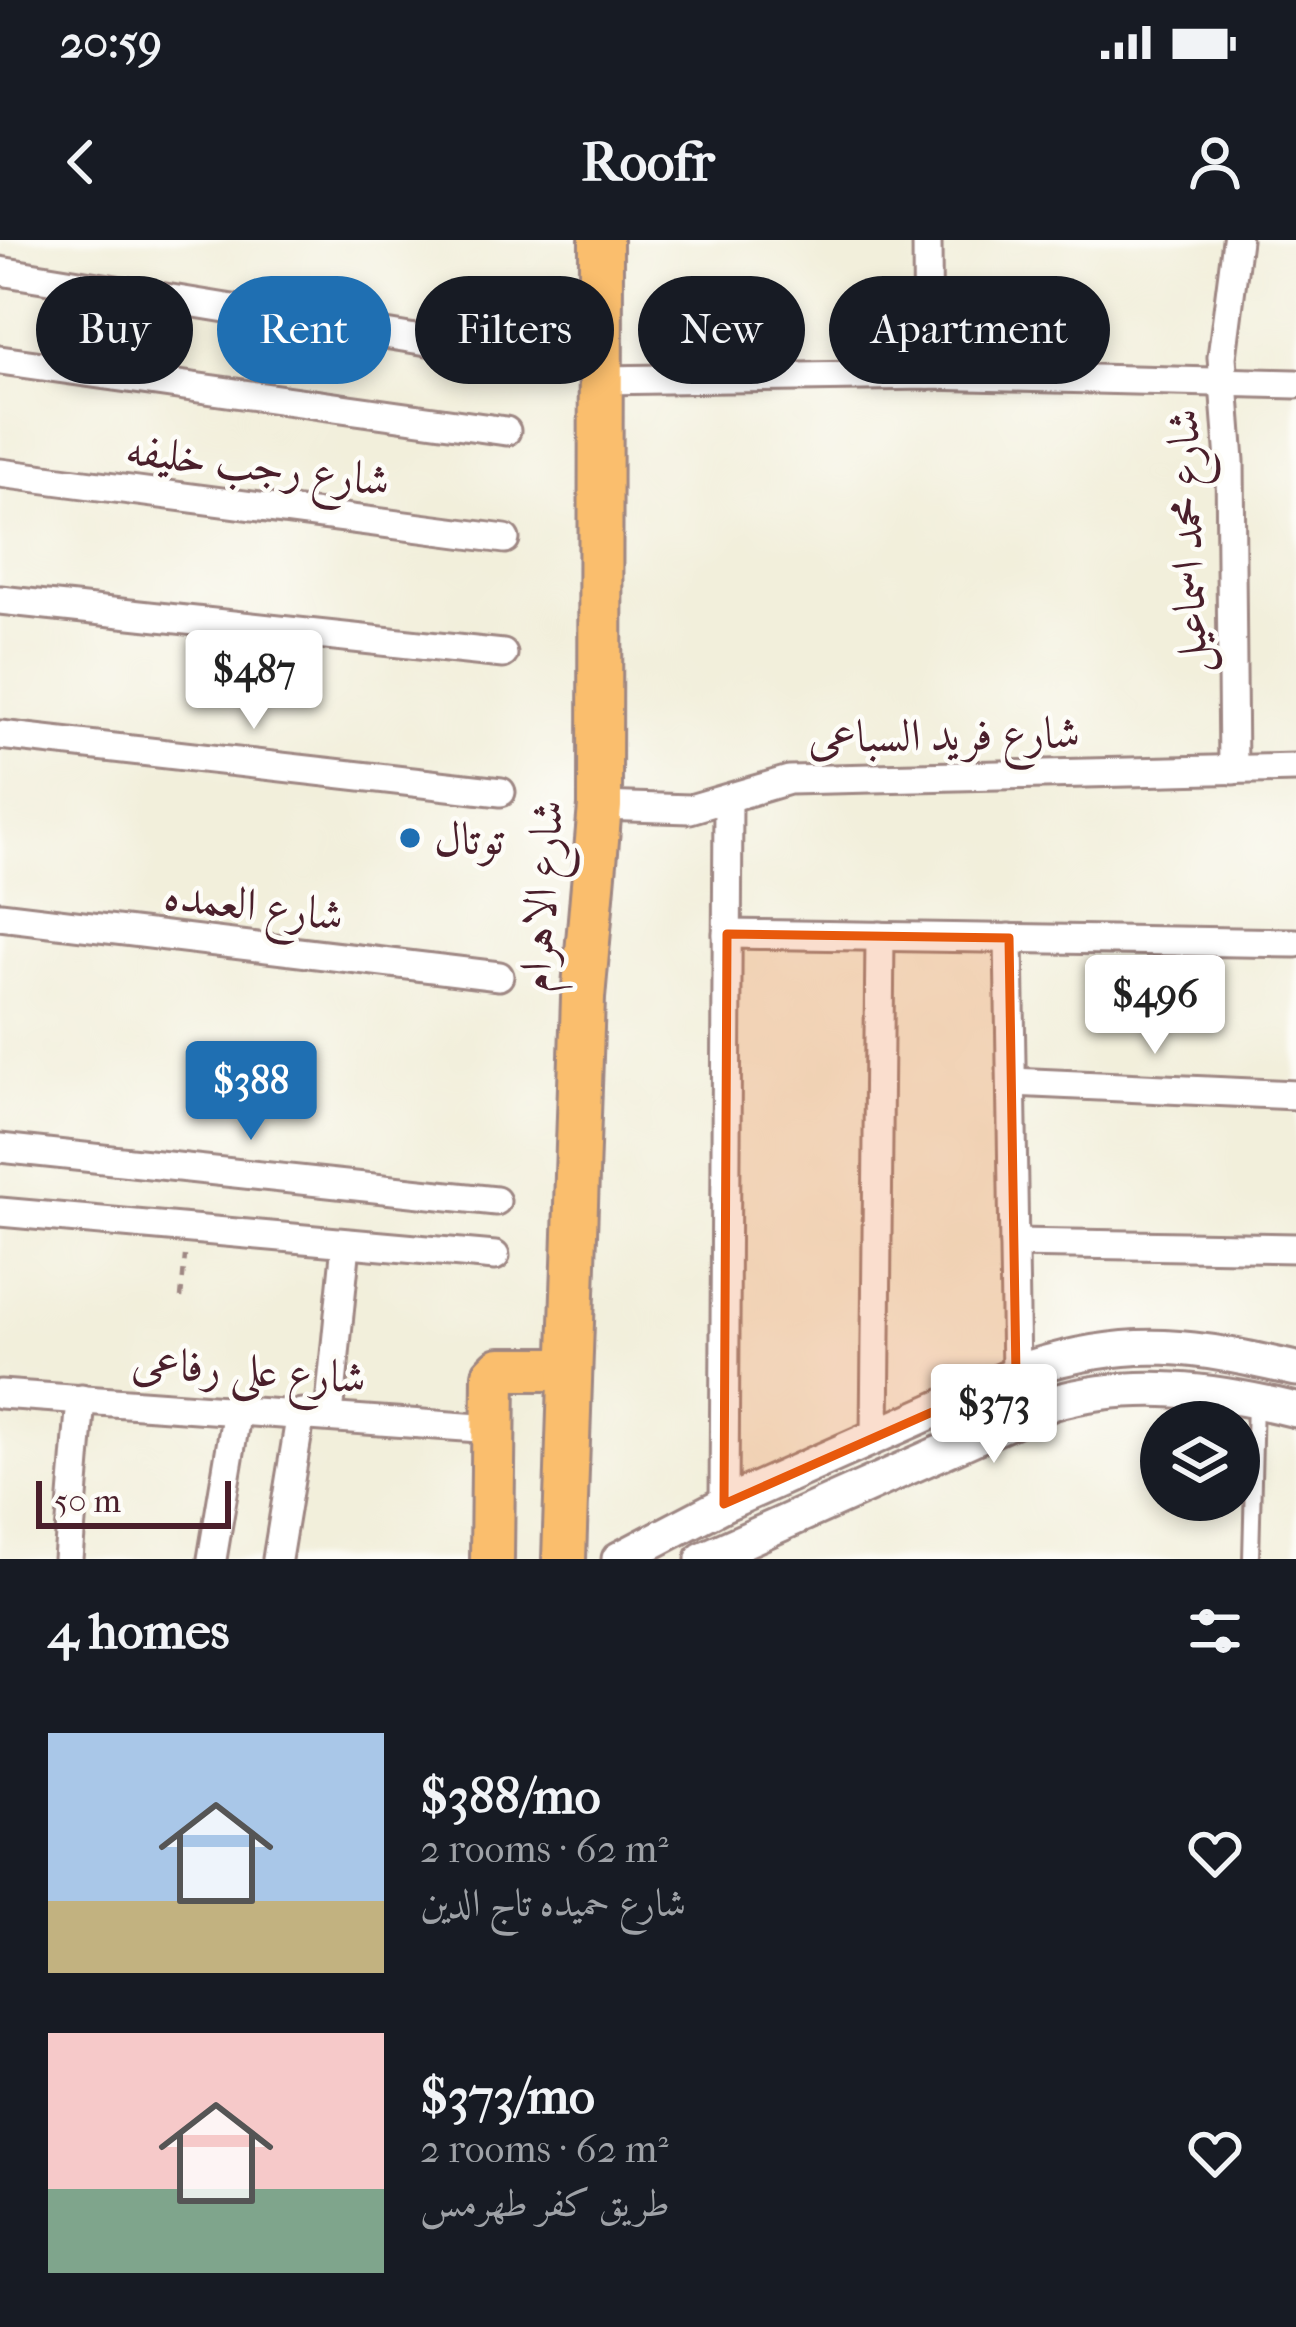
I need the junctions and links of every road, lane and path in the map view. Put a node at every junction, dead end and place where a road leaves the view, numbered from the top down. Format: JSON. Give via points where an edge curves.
{"nodes":[{"id":1,"x":601,"y":240,"type":"edge"},
{"id":2,"x":927,"y":240,"type":"edge"},
{"id":3,"x":1237,"y":240,"type":"edge"},
{"id":4,"x":0,"y":271,"type":"edge"},
{"id":5,"x":601,"y":276,"type":"edge"},
{"id":6,"x":927,"y":276,"type":"edge"},
{"id":7,"x":415,"y":339,"type":"edge"},
{"id":8,"x":0,"y":360,"type":"edge"},
{"id":9,"x":829,"y":377,"type":"edge"},
{"id":10,"x":1110,"y":378,"type":"edge"},
{"id":11,"x":614,"y":380,"type":"edge"},
{"id":12,"x":1224,"y":380,"type":"junction"},
{"id":13,"x":601,"y":384,"type":"edge"},
{"id":14,"x":1296,"y":384,"type":"edge"},
{"id":15,"x":506,"y":431,"type":"dead end"},
{"id":16,"x":0,"y":473,"type":"edge"},
{"id":17,"x":505,"y":539,"type":"dead end"},
{"id":18,"x":0,"y":600,"type":"edge"},
{"id":19,"x":503,"y":654,"type":"dead end"},
{"id":20,"x":0,"y":735,"type":"edge"},
{"id":21,"x":1296,"y":768,"type":"edge"},
{"id":22,"x":1233,"y":770,"type":"junction"},
{"id":23,"x":501,"y":792,"type":"dead end"},
{"id":24,"x":728,"y":800,"type":"junction"},
{"id":25,"x":600,"y":806,"type":"junction"},
{"id":26,"x":0,"y":916,"type":"edge"},
{"id":27,"x":728,"y":934,"type":"junction"},
{"id":28,"x":880,"y":936,"type":"junction"},
{"id":29,"x":1009,"y":938,"type":"junction"},
{"id":30,"x":1296,"y":943,"type":"edge"},
{"id":31,"x":499,"y":976,"type":"dead end"},
{"id":32,"x":1012,"y":1082,"type":"junction"},
{"id":33,"x":1296,"y":1095,"type":"edge"},
{"id":34,"x":0,"y":1148,"type":"edge"},
{"id":35,"x":496,"y":1201,"type":"dead end"},
{"id":36,"x":0,"y":1212,"type":"edge"},
{"id":37,"x":188,"y":1230,"type":"junction"},
{"id":38,"x":1014,"y":1243,"type":"junction"},
{"id":39,"x":346,"y":1244,"type":"junction"},
{"id":40,"x":1296,"y":1248,"type":"edge"},
{"id":41,"x":495,"y":1256,"type":"dead end"},
{"id":42,"x":182,"y":1298,"type":"dead end"},
{"id":43,"x":1076,"y":1354,"type":"junction"},
{"id":44,"x":569,"y":1369,"type":"junction"},
{"id":45,"x":1296,"y":1369,"type":"edge"},
{"id":46,"x":1016,"y":1375,"type":"junction"},
{"id":47,"x":1087,"y":1393,"type":"junction"},
{"id":48,"x":0,"y":1394,"type":"edge"},
{"id":49,"x":81,"y":1399,"type":"junction"},
{"id":50,"x":1255,"y":1400,"type":"junction"},
{"id":51,"x":236,"y":1410,"type":"junction"},
{"id":52,"x":1296,"y":1410,"type":"edge"},
{"id":53,"x":301,"y":1413,"type":"junction"},
{"id":54,"x":329,"y":1415,"type":"junction"},
{"id":55,"x":493,"y":1429,"type":"junction"},
{"id":56,"x":875,"y":1438,"type":"junction"},
{"id":57,"x":724,"y":1504,"type":"junction"},
{"id":58,"x":68,"y":1559,"type":"edge"},
{"id":59,"x":212,"y":1559,"type":"edge"},
{"id":60,"x":278,"y":1559,"type":"edge"},
{"id":61,"x":492,"y":1559,"type":"edge"},
{"id":62,"x":564,"y":1559,"type":"edge"},
{"id":63,"x":620,"y":1559,"type":"edge"},
{"id":64,"x":703,"y":1559,"type":"edge"},
{"id":65,"x":1251,"y":1559,"type":"edge"}],
"edges":[{"from":1,"to":5,"type":"main road","name":"شارع الاهرام"},
{"from":2,"to":6,"type":"street"},
{"from":3,"to":12,"type":"street","name":"شارع محمد اسماعيل"},
{"from":4,"to":7,"type":"street"},
{"from":8,"to":15,"type":"street"},
{"from":9,"to":11,"type":"street"},
{"from":10,"to":12,"type":"street"},
{"from":12,"to":14,"type":"street"},
{"from":12,"to":22,"type":"street","name":"شارع محمد اسماعيل"},
{"from":13,"to":25,"type":"main road","name":"شارع الاهرام"},
{"from":16,"to":17,"type":"street","name":"شارع رجب خليفه"},
{"from":18,"to":19,"type":"street"},
{"from":20,"to":23,"type":"street"},
{"from":21,"to":22,"type":"street","name":"شارع فريد السباعى"},
{"from":22,"to":24,"type":"street","name":"شارع فريد السباعى","via":[[789,780]]},
{"from":24,"to":25,"type":"street","name":"شارع فريد السباعى","via":[[670,811]]},
{"from":24,"to":27,"type":"street"},
{"from":25,"to":44,"type":"main road","name":"شارع الاهرام","via":[[583,998]]},
{"from":26,"to":31,"type":"street","name":"شارع العمده"},
{"from":27,"to":28,"type":"street"},
{"from":27,"to":57,"type":"street"},
{"from":28,"to":29,"type":"street"},
{"from":28,"to":56,"type":"street"},
{"from":29,"to":30,"type":"street"},
{"from":29,"to":32,"type":"street"},
{"from":32,"to":33,"type":"street"},
{"from":32,"to":38,"type":"street"},
{"from":34,"to":35,"type":"street"},
{"from":36,"to":37,"type":"street"},
{"from":37,"to":39,"type":"street"},
{"from":37,"to":42,"type":"path"},
{"from":38,"to":40,"type":"street"},
{"from":38,"to":46,"type":"street"},
{"from":39,"to":41,"type":"street"},
{"from":39,"to":54,"type":"street"},
{"from":43,"to":45,"type":"street","via":[[1194,1347]]},
{"from":43,"to":46,"type":"street"},
{"from":43,"to":47,"type":"street"},
{"from":44,"to":55,"type":"main road","via":[[496,1371]]},
{"from":44,"to":62,"type":"main road","name":"شارع الاهرام"},
{"from":46,"to":56,"type":"street"},
{"from":47,"to":50,"type":"street","via":[[1163,1389]]},
{"from":47,"to":64,"type":"street"},
{"from":48,"to":49,"type":"street","name":"شارع على رفاعى"},
{"from":49,"to":51,"type":"street","name":"شارع على رفاعى"},
{"from":49,"to":58,"type":"street"},
{"from":50,"to":52,"type":"street"},
{"from":50,"to":65,"type":"lane"},
{"from":51,"to":53,"type":"street","name":"شارع على رفاعى"},
{"from":51,"to":59,"type":"street"},
{"from":53,"to":54,"type":"street","name":"شارع على رفاعى"},
{"from":53,"to":60,"type":"street"},
{"from":54,"to":55,"type":"street","name":"شارع على رفاعى"},
{"from":55,"to":61,"type":"main road"},
{"from":56,"to":57,"type":"street"},
{"from":57,"to":63,"type":"street"}]}
